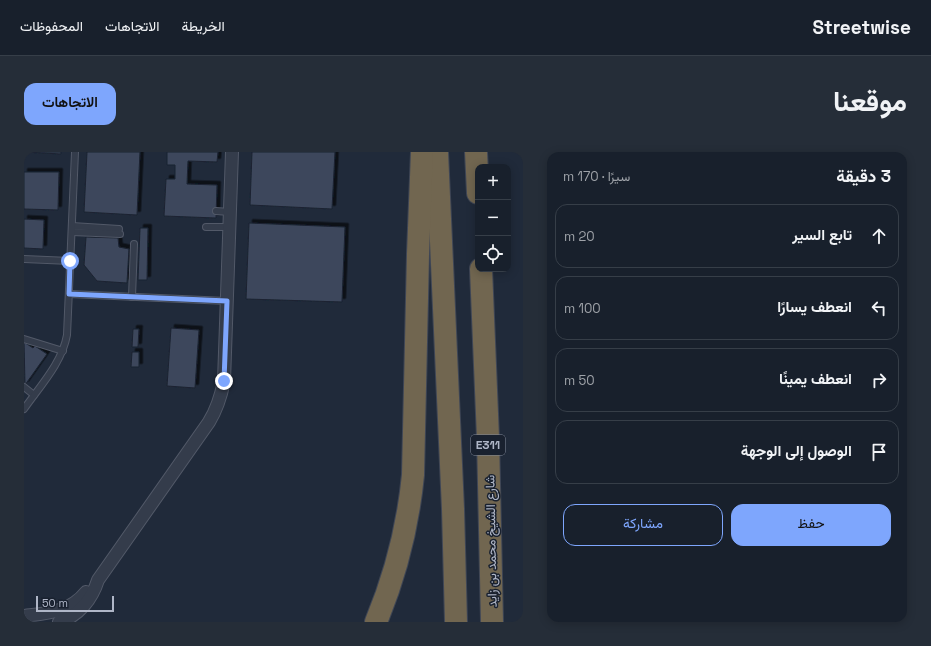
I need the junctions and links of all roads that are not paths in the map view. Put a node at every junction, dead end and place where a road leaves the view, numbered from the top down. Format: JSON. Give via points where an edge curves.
{"nodes":[{"id":1,"x":75,"y":152,"type":"edge"},
{"id":2,"x":232,"y":152,"type":"edge"},
{"id":3,"x":422,"y":152,"type":"edge"},
{"id":4,"x":437,"y":152,"type":"edge"},
{"id":5,"x":476,"y":152,"type":"edge"},
{"id":6,"x":477,"y":164,"type":"edge"},
{"id":7,"x":216,"y":211,"type":"dead end"},
{"id":8,"x":230,"y":212,"type":"junction"},
{"id":9,"x":206,"y":227,"type":"dead end"},
{"id":10,"x":229,"y":227,"type":"junction"},
{"id":11,"x":72,"y":229,"type":"junction"},
{"id":12,"x":119,"y":231,"type":"dead end"},
{"id":13,"x":134,"y":244,"type":"dead end"},
{"id":14,"x":24,"y":259,"type":"edge"},
{"id":15,"x":70,"y":261,"type":"junction"},
{"id":16,"x":481,"y":272,"type":"edge"},
{"id":17,"x":69,"y":294,"type":"junction"},
{"id":18,"x":132,"y":297,"type":"junction"},
{"id":19,"x":227,"y":301,"type":"junction"},
{"id":20,"x":24,"y":339,"type":"edge"},
{"id":21,"x":63,"y":351,"type":"junction"},
{"id":22,"x":24,"y":388,"type":"edge"},
{"id":23,"x":34,"y":395,"type":"junction"},
{"id":24,"x":24,"y":409,"type":"edge"},
{"id":25,"x":98,"y":580,"type":"junction"},
{"id":26,"x":24,"y":616,"type":"edge"},
{"id":27,"x":59,"y":622,"type":"edge"},
{"id":28,"x":376,"y":622,"type":"edge"},
{"id":29,"x":456,"y":622,"type":"edge"},
{"id":30,"x":492,"y":622,"type":"edge"}],
"edges":[{"from":1,"to":11,"type":"lane"},
{"from":2,"to":8,"type":"street"},
{"from":3,"to":28,"type":"highway","via":[[411,497],[398,562]]},
{"from":4,"to":29,"type":"highway"},
{"from":5,"to":6,"type":"highway"},
{"from":7,"to":8,"type":"lane"},
{"from":8,"to":10,"type":"street"},
{"from":9,"to":10,"type":"lane"},
{"from":10,"to":19,"type":"street"},
{"from":11,"to":12,"type":"lane"},
{"from":11,"to":15,"type":"lane"},
{"from":13,"to":18,"type":"lane"},
{"from":14,"to":15,"type":"lane"},
{"from":15,"to":17,"type":"lane"},
{"from":16,"to":30,"type":"highway","name":"شارع الشيخ محمد بن زايد","number":"E311"},
{"from":17,"to":18,"type":"lane"},
{"from":17,"to":21,"type":"lane","via":[[67,335]]},
{"from":18,"to":19,"type":"lane"},
{"from":19,"to":25,"type":"street","via":[[224,381],[216,409]]},
{"from":20,"to":21,"type":"lane"},
{"from":21,"to":23,"type":"lane"},
{"from":22,"to":23,"type":"lane"},
{"from":23,"to":24,"type":"lane"},
{"from":25,"to":26,"type":"street","via":[[68,608]]},
{"from":25,"to":27,"type":"street","via":[[92,594],[79,611]]}]}
